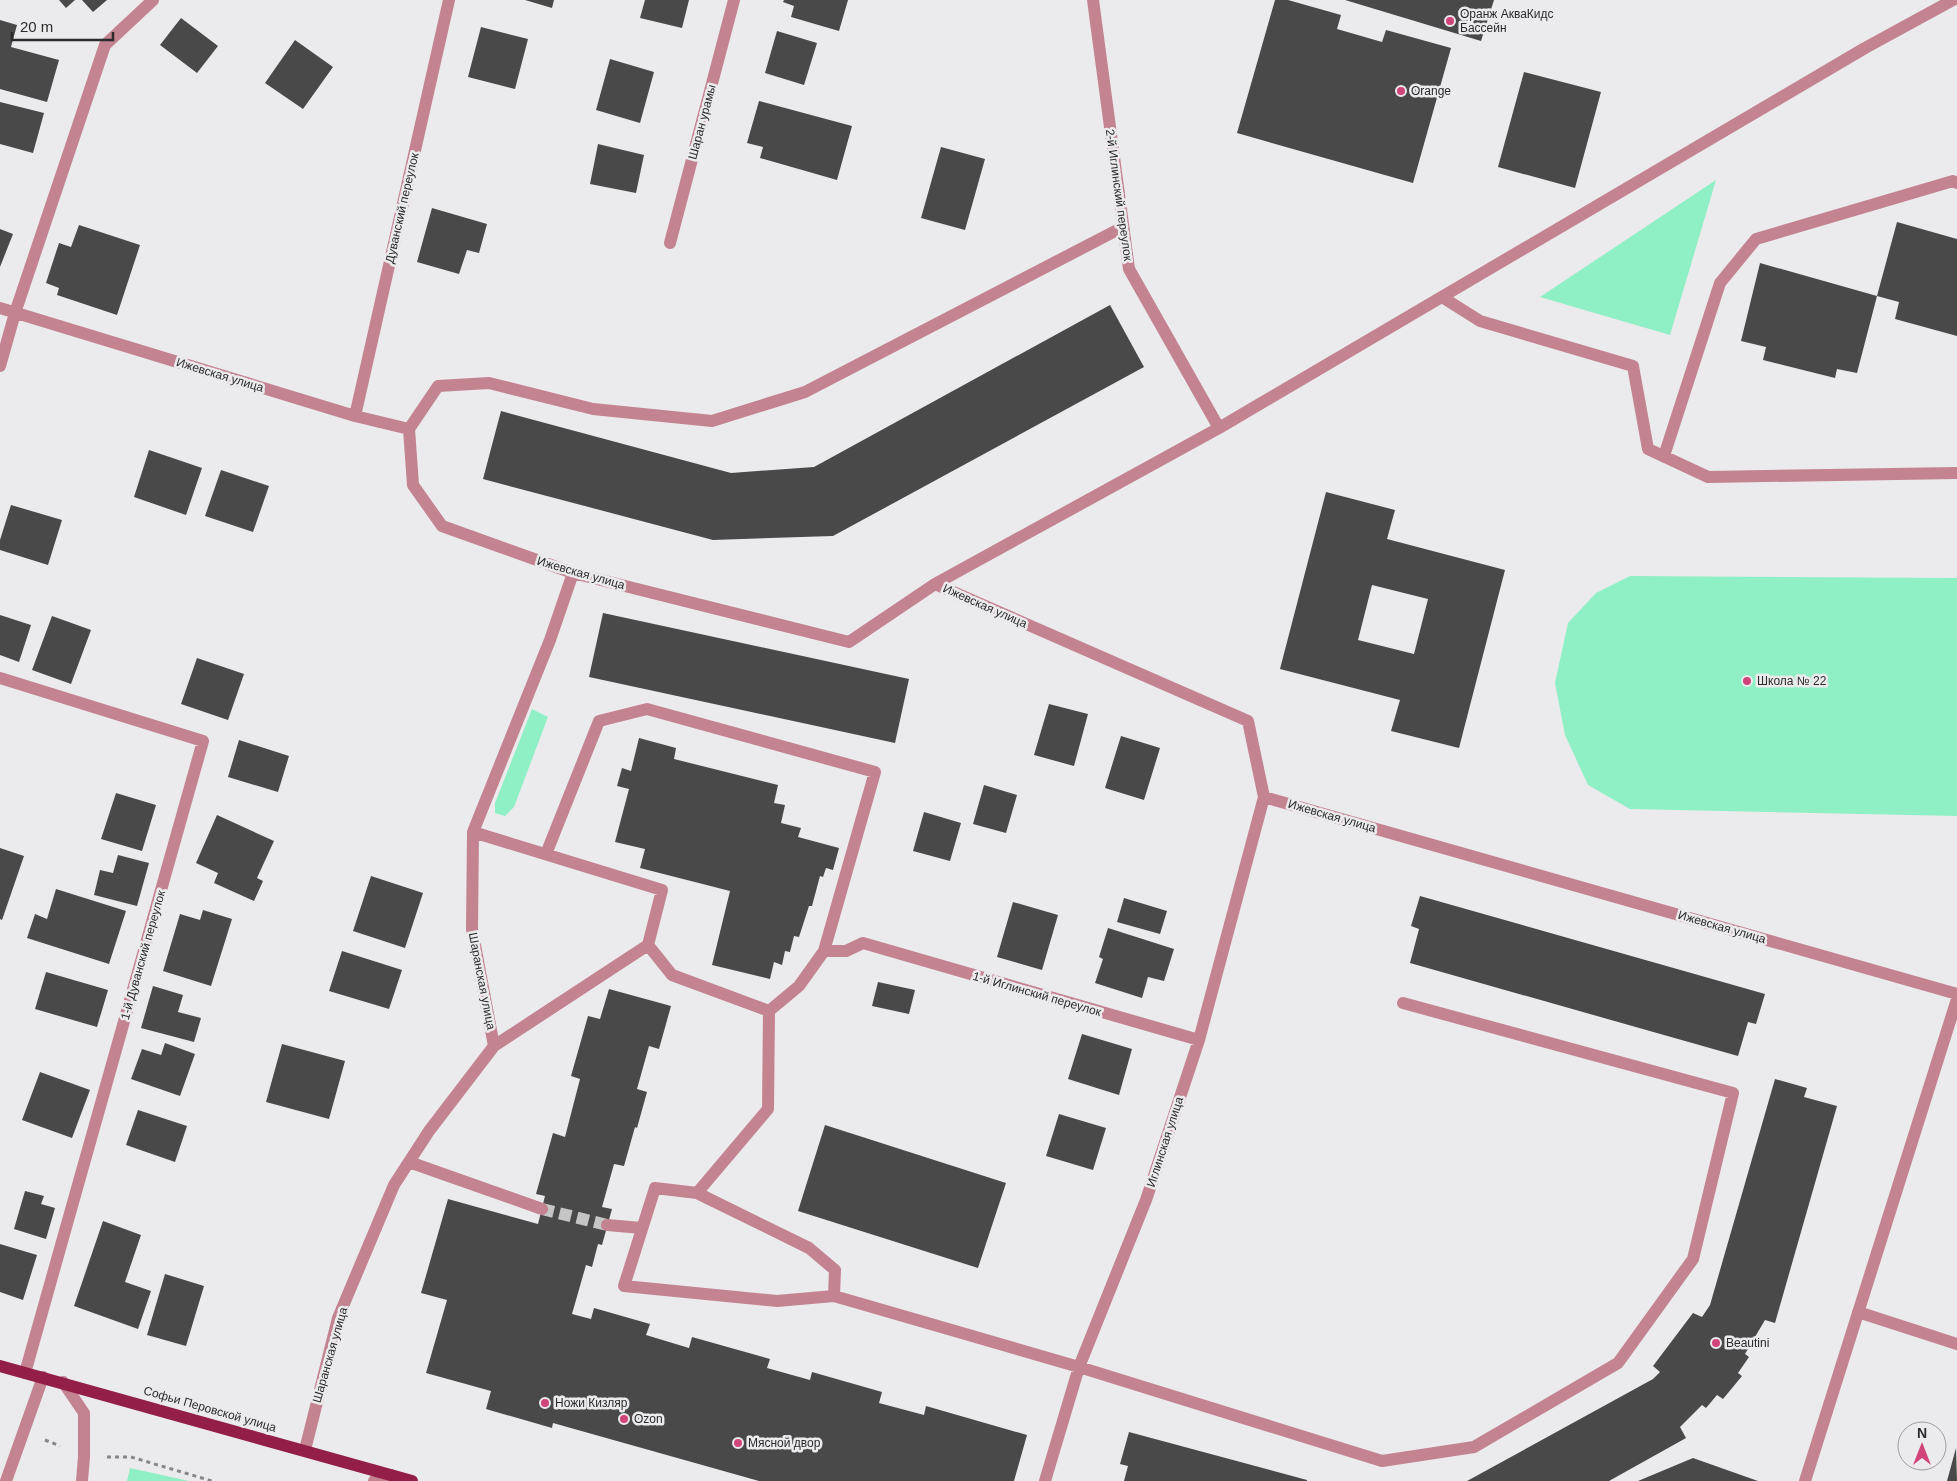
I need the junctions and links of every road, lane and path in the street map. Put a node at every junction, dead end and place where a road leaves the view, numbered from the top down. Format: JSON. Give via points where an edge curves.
{"nodes":[{"id":1,"x":153,"y":0,"type":"edge"},
{"id":2,"x":449,"y":0,"type":"edge"},
{"id":3,"x":734,"y":0,"type":"edge"},
{"id":4,"x":1093,"y":0,"type":"edge"},
{"id":5,"x":1953,"y":0,"type":"edge"},
{"id":6,"x":1957,"y":183,"type":"edge"},
{"id":7,"x":1123,"y":227,"type":"junction"},
{"id":8,"x":670,"y":243,"type":"dead end"},
{"id":9,"x":1442,"y":297,"type":"junction"},
{"id":10,"x":0,"y":308,"type":"edge"},
{"id":11,"x":15,"y":312,"type":"junction"},
{"id":12,"x":0,"y":366,"type":"edge"},
{"id":13,"x":355,"y":416,"type":"junction"},
{"id":14,"x":1218,"y":428,"type":"junction"},
{"id":15,"x":409,"y":429,"type":"junction"},
{"id":16,"x":1664,"y":456,"type":"junction"},
{"id":17,"x":1957,"y":473,"type":"edge"},
{"id":18,"x":573,"y":573,"type":"junction"},
{"id":19,"x":935,"y":584,"type":"junction"},
{"id":20,"x":0,"y":678,"type":"edge"},
{"id":21,"x":1264,"y":796,"type":"junction"},
{"id":22,"x":473,"y":832,"type":"junction"},
{"id":23,"x":546,"y":854,"type":"junction"},
{"id":24,"x":648,"y":945,"type":"junction"},
{"id":25,"x":824,"y":951,"type":"junction"},
{"id":26,"x":1957,"y":994,"type":"edge"},
{"id":27,"x":1957,"y":999,"type":"edge"},
{"id":28,"x":1404,"y":1003,"type":"dead end"},
{"id":29,"x":769,"y":1011,"type":"junction"},
{"id":30,"x":1199,"y":1040,"type":"junction"},
{"id":31,"x":494,"y":1046,"type":"junction"},
{"id":32,"x":409,"y":1162,"type":"junction"},
{"id":33,"x":697,"y":1193,"type":"junction"},
{"id":34,"x":542,"y":1209,"type":"tunnel mouth"},
{"id":35,"x":607,"y":1225,"type":"tunnel mouth"},
{"id":36,"x":642,"y":1228,"type":"junction"},
{"id":37,"x":834,"y":1296,"type":"junction"},
{"id":38,"x":1858,"y":1312,"type":"junction"},
{"id":39,"x":1957,"y":1344,"type":"edge"},
{"id":40,"x":0,"y":1366,"type":"edge"},
{"id":41,"x":1079,"y":1367,"type":"junction"},
{"id":42,"x":25,"y":1373,"type":"junction"},
{"id":43,"x":43,"y":1377,"type":"junction"},
{"id":44,"x":63,"y":1382,"type":"junction"},
{"id":45,"x":305,"y":1450,"type":"junction"},
{"id":46,"x":391,"y":1475,"type":"junction"},
{"id":47,"x":6,"y":1481,"type":"edge"},
{"id":48,"x":82,"y":1481,"type":"edge"},
{"id":49,"x":374,"y":1481,"type":"edge"},
{"id":50,"x":412,"y":1481,"type":"edge"},
{"id":51,"x":1045,"y":1481,"type":"edge"},
{"id":52,"x":1805,"y":1481,"type":"edge"}],
"edges":[{"from":1,"to":11,"type":"street","via":[[105,45]]},
{"from":2,"to":13,"type":"street","name":"Дуванский переулок"},
{"from":3,"to":8,"type":"street","name":"Шаран урамы"},
{"from":4,"to":7,"type":"street","name":"2-й Иглинский переулок"},
{"from":5,"to":9,"type":"street","via":[[1865,48]]},
{"from":6,"to":16,"type":"street","via":[[1756,239],[1720,283]]},
{"from":7,"to":14,"type":"street","name":"2-й Иглинский переулок","via":[[1129,269]]},
{"from":7,"to":15,"type":"street","via":[[805,392],[712,421],[593,409],[489,383],[438,386]]},
{"from":9,"to":14,"type":"street"},
{"from":9,"to":16,"type":"street","via":[[1480,321],[1634,366],[1648,449]]},
{"from":10,"to":11,"type":"street","name":"Ижевская улица"},
{"from":11,"to":12,"type":"street"},
{"from":11,"to":13,"type":"street","name":"Ижевская улица"},
{"from":13,"to":15,"type":"street","name":"Ижевская улица"},
{"from":14,"to":19,"type":"street"},
{"from":15,"to":18,"type":"street","name":"Ижевская улица","via":[[413,485],[442,526]]},
{"from":16,"to":17,"type":"street","via":[[1708,477]]},
{"from":18,"to":19,"type":"street","name":"Ижевская улица","via":[[849,642]]},
{"from":18,"to":22,"type":"street","name":"Шаранская улица"},
{"from":19,"to":21,"type":"street","name":"Ижевская улица","via":[[1248,721]]},
{"from":20,"to":42,"type":"street","name":"1-й Дуванский переулок","via":[[203,741]]},
{"from":21,"to":26,"type":"street","name":"Ижевская улица"},
{"from":21,"to":30,"type":"street","name":"Иглинская улица"},
{"from":22,"to":23,"type":"street"},
{"from":22,"to":31,"type":"street","name":"Шаранская улица","via":[[472,929]]},
{"from":23,"to":24,"type":"street","via":[[662,890]]},
{"from":23,"to":25,"type":"street","via":[[599,722],[647,708],[875,772]]},
{"from":24,"to":29,"type":"street","via":[[672,975]]},
{"from":24,"to":31,"type":"street"},
{"from":25,"to":29,"type":"street","via":[[799,986]]},
{"from":25,"to":30,"type":"street","name":"1-й Иглинский переулок","via":[[846,950],[863,943]]},
{"from":27,"to":38,"type":"street"},
{"from":28,"to":41,"type":"street","via":[[1733,1093],[1694,1259],[1618,1363],[1474,1447],[1382,1461]]},
{"from":29,"to":33,"type":"street","via":[[768,1108]]},
{"from":30,"to":41,"type":"street","name":"Иглинская улица","via":[[1146,1200]]},
{"from":31,"to":32,"type":"street","name":"Шаранская улица"},
{"from":32,"to":34,"type":"street"},
{"from":32,"to":45,"type":"street","name":"Шаранская улица","via":[[394,1185],[338,1318]]},
{"from":33,"to":36,"type":"street","via":[[655,1188]]},
{"from":33,"to":37,"type":"street","via":[[810,1248],[835,1270]]},
{"from":35,"to":36,"type":"street"},
{"from":36,"to":37,"type":"street","via":[[624,1286],[777,1301]]},
{"from":37,"to":41,"type":"street"},
{"from":38,"to":39,"type":"street"},
{"from":38,"to":52,"type":"street"},
{"from":40,"to":42,"type":"main road","name":"Софьи Перовской улица"},
{"from":41,"to":51,"type":"street","name":"Иглинская улица"},
{"from":42,"to":43,"type":"main road","name":"Софьи Перовской улица"},
{"from":43,"to":44,"type":"main road","name":"Софьи Перовской улица"},
{"from":43,"to":47,"type":"street"},
{"from":44,"to":45,"type":"main road","name":"Софьи Перовской улица"},
{"from":44,"to":48,"type":"street","via":[[84,1413]]},
{"from":45,"to":46,"type":"main road","name":"Софьи Перовской улица"},
{"from":46,"to":49,"type":"street"},
{"from":46,"to":50,"type":"main road","name":"Софьи Перовской улица"}]}
